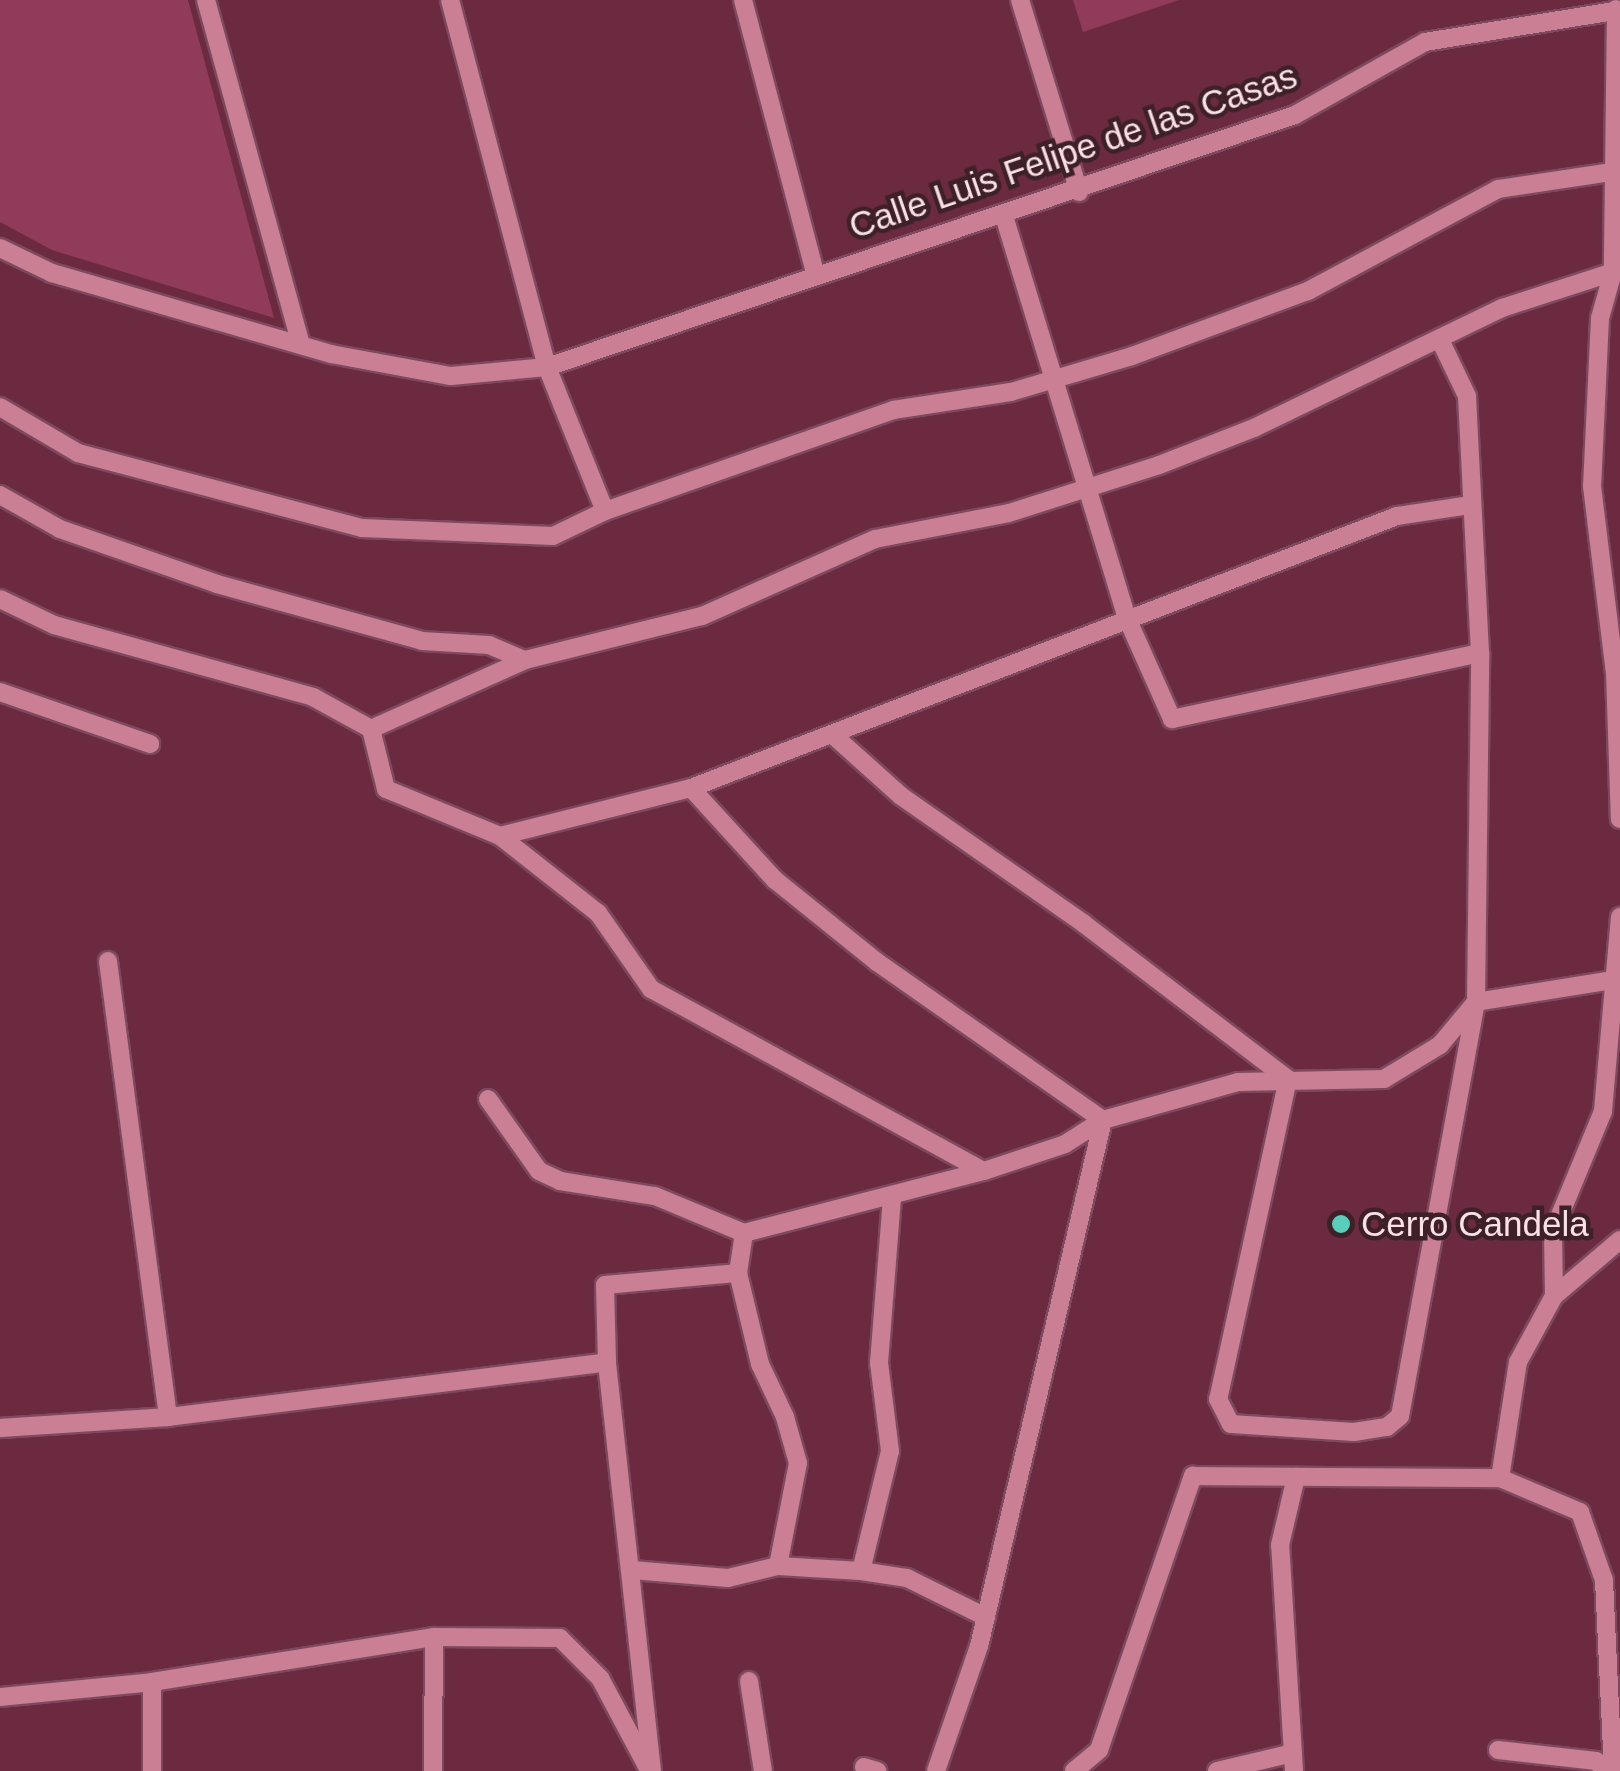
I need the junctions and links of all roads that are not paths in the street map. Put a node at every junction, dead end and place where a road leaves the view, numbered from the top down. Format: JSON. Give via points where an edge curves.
{"nodes":[{"id":1,"x":206,"y":0,"type":"edge"},
{"id":2,"x":450,"y":0,"type":"edge"},
{"id":3,"x":743,"y":0,"type":"edge"},
{"id":4,"x":1020,"y":0,"type":"edge"},
{"id":5,"x":1618,"y":9,"type":"edge"},
{"id":6,"x":1612,"y":172,"type":"junction"},
{"id":7,"x":1079,"y":192,"type":"junction"},
{"id":8,"x":1004,"y":216,"type":"junction"},
{"id":9,"x":0,"y":248,"type":"edge"},
{"id":10,"x":1617,"y":271,"type":"edge"},
{"id":11,"x":815,"y":273,"type":"junction"},
{"id":12,"x":1440,"y":340,"type":"junction"},
{"id":13,"x":301,"y":345,"type":"junction"},
{"id":14,"x":547,"y":368,"type":"junction"},
{"id":15,"x":1056,"y":375,"type":"junction"},
{"id":16,"x":0,"y":406,"type":"edge"},
{"id":17,"x":1087,"y":487,"type":"junction"},
{"id":18,"x":0,"y":495,"type":"edge"},
{"id":19,"x":1470,"y":505,"type":"junction"},
{"id":20,"x":605,"y":511,"type":"junction"},
{"id":21,"x":0,"y":599,"type":"edge"},
{"id":22,"x":1126,"y":616,"type":"junction"},
{"id":23,"x":1480,"y":652,"type":"junction"},
{"id":24,"x":525,"y":660,"type":"junction"},
{"id":25,"x":0,"y":692,"type":"edge"},
{"id":26,"x":1618,"y":706,"type":"edge"},
{"id":27,"x":371,"y":730,"type":"junction"},
{"id":28,"x":834,"y":735,"type":"junction"},
{"id":29,"x":150,"y":744,"type":"dead end"},
{"id":30,"x":691,"y":788,"type":"junction"},
{"id":31,"x":1620,"y":818,"type":"edge"},
{"id":32,"x":500,"y":836,"type":"junction"},
{"id":33,"x":1620,"y":917,"type":"edge"},
{"id":34,"x":108,"y":961,"type":"dead end"},
{"id":35,"x":1617,"y":979,"type":"edge"},
{"id":36,"x":1476,"y":1002,"type":"junction"},
{"id":37,"x":1288,"y":1079,"type":"junction"},
{"id":38,"x":488,"y":1099,"type":"dead end"},
{"id":39,"x":1103,"y":1120,"type":"junction"},
{"id":40,"x":984,"y":1171,"type":"junction"},
{"id":41,"x":892,"y":1196,"type":"junction"},
{"id":42,"x":744,"y":1233,"type":"junction"},
{"id":43,"x":1620,"y":1240,"type":"edge"},
{"id":44,"x":738,"y":1273,"type":"junction"},
{"id":45,"x":1554,"y":1296,"type":"junction"},
{"id":46,"x":607,"y":1362,"type":"junction"},
{"id":47,"x":168,"y":1417,"type":"junction"},
{"id":48,"x":0,"y":1428,"type":"edge"},
{"id":49,"x":1296,"y":1477,"type":"junction"},
{"id":50,"x":1500,"y":1478,"type":"junction"},
{"id":51,"x":778,"y":1566,"type":"junction"},
{"id":52,"x":632,"y":1570,"type":"junction"},
{"id":53,"x":861,"y":1571,"type":"junction"},
{"id":54,"x":986,"y":1617,"type":"junction"},
{"id":55,"x":434,"y":1637,"type":"junction"},
{"id":56,"x":152,"y":1682,"type":"junction"},
{"id":57,"x":749,"y":1682,"type":"dead end"},
{"id":58,"x":0,"y":1697,"type":"edge"},
{"id":59,"x":1498,"y":1750,"type":"dead end"},
{"id":60,"x":1294,"y":1762,"type":"edge"},
{"id":61,"x":152,"y":1771,"type":"edge"},
{"id":62,"x":433,"y":1771,"type":"edge"},
{"id":63,"x":651,"y":1771,"type":"edge"},
{"id":64,"x":763,"y":1771,"type":"edge"},
{"id":65,"x":936,"y":1771,"type":"edge"},
{"id":66,"x":1074,"y":1771,"type":"edge"},
{"id":67,"x":1217,"y":1771,"type":"edge"},
{"id":68,"x":1610,"y":1771,"type":"edge"}],
"edges":[{"from":1,"to":13,"type":"street"},
{"from":2,"to":14,"type":"street"},
{"from":3,"to":11,"type":"street"},
{"from":4,"to":7,"type":"street"},
{"from":5,"to":6,"type":"street"},
{"from":5,"to":7,"type":"street","name":"Calle Luis Felipe de las Casas","via":[[1424,42],[1295,116]]},
{"from":6,"to":10,"type":"street"},
{"from":6,"to":15,"type":"street","via":[[1498,189],[1308,291],[1132,356]]},
{"from":7,"to":8,"type":"street","name":"Calle Luis Felipe de las Casas"},
{"from":8,"to":11,"type":"street","name":"Calle Luis Felipe de las Casas"},
{"from":8,"to":15,"type":"street"},
{"from":9,"to":13,"type":"street","name":"Calle Luis Felipe de las Casas","via":[[52,273]]},
{"from":10,"to":12,"type":"street","via":[[1502,308]]},
{"from":10,"to":26,"type":"street","via":[[1600,318],[1592,486]]},
{"from":11,"to":14,"type":"street","name":"Calle Luis Felipe de las Casas"},
{"from":12,"to":17,"type":"street","via":[[1254,428]]},
{"from":12,"to":19,"type":"street","via":[[1467,396]]},
{"from":13,"to":14,"type":"street","name":"Calle Luis Felipe de las Casas","via":[[451,376]]},
{"from":14,"to":20,"type":"street"},
{"from":15,"to":17,"type":"street"},
{"from":15,"to":20,"type":"street","via":[[1011,392],[892,410]]},
{"from":16,"to":20,"type":"street","via":[[78,453],[362,528],[553,536]]},
{"from":17,"to":22,"type":"street"},
{"from":17,"to":24,"type":"street","via":[[1009,513],[876,539],[702,616]]},
{"from":18,"to":24,"type":"street","via":[[60,529],[217,584],[404,636],[489,645]]},
{"from":19,"to":22,"type":"street","via":[[1397,516]]},
{"from":19,"to":23,"type":"street"},
{"from":21,"to":27,"type":"street","via":[[54,625],[313,697]]},
{"from":22,"to":23,"type":"street","via":[[1172,719]]},
{"from":22,"to":28,"type":"street"},
{"from":23,"to":36,"type":"street"},
{"from":24,"to":27,"type":"street"},
{"from":25,"to":29,"type":"street"},
{"from":26,"to":31,"type":"street"},
{"from":27,"to":32,"type":"street","via":[[386,789]]},
{"from":28,"to":30,"type":"street"},
{"from":28,"to":37,"type":"street","via":[[901,796],[1084,922]]},
{"from":30,"to":32,"type":"street"},
{"from":30,"to":39,"type":"street","via":[[774,880],[877,962]]},
{"from":32,"to":40,"type":"street","via":[[598,914],[651,989]]},
{"from":33,"to":35,"type":"street"},
{"from":34,"to":47,"type":"street"},
{"from":35,"to":36,"type":"street"},
{"from":35,"to":45,"type":"street","via":[[1603,1111],[1554,1232]]},
{"from":36,"to":37,"type":"street","via":[[1440,1045],[1384,1080]]},
{"from":36,"to":37,"type":"street","via":[[1400,1416],[1387,1427],[1231,1424],[1218,1399]]},
{"from":37,"to":39,"type":"street","via":[[1238,1082]]},
{"from":38,"to":42,"type":"street","via":[[538,1171],[560,1181],[655,1196]]},
{"from":39,"to":40,"type":"street","via":[[1065,1144]]},
{"from":39,"to":54,"type":"street"},
{"from":40,"to":41,"type":"street"},
{"from":41,"to":42,"type":"street"},
{"from":41,"to":53,"type":"street","via":[[878,1363],[890,1451]]},
{"from":42,"to":44,"type":"street"},
{"from":43,"to":45,"type":"street"},
{"from":44,"to":46,"type":"street","via":[[605,1285]]},
{"from":44,"to":51,"type":"street","via":[[760,1364],[786,1416],[798,1463]]},
{"from":45,"to":50,"type":"street","via":[[1518,1362]]},
{"from":46,"to":47,"type":"street"},
{"from":46,"to":52,"type":"street"},
{"from":47,"to":48,"type":"street"},
{"from":49,"to":50,"type":"street"},
{"from":49,"to":60,"type":"street","via":[[1280,1545]]},
{"from":49,"to":66,"type":"street","via":[[1192,1476],[1100,1750]]},
{"from":50,"to":68,"type":"street","via":[[1580,1512],[1604,1580]]},
{"from":51,"to":52,"type":"street","via":[[728,1578]]},
{"from":51,"to":53,"type":"street"},
{"from":52,"to":63,"type":"street"},
{"from":53,"to":54,"type":"street","via":[[907,1578]]},
{"from":54,"to":65,"type":"street"},
{"from":55,"to":56,"type":"street"},
{"from":55,"to":62,"type":"street"},
{"from":55,"to":63,"type":"street","via":[[560,1638],[600,1678]]},
{"from":56,"to":58,"type":"street"},
{"from":56,"to":61,"type":"street"},
{"from":57,"to":64,"type":"street"},
{"from":59,"to":68,"type":"street","via":[[1596,1760]]},
{"from":60,"to":67,"type":"street"}]}
